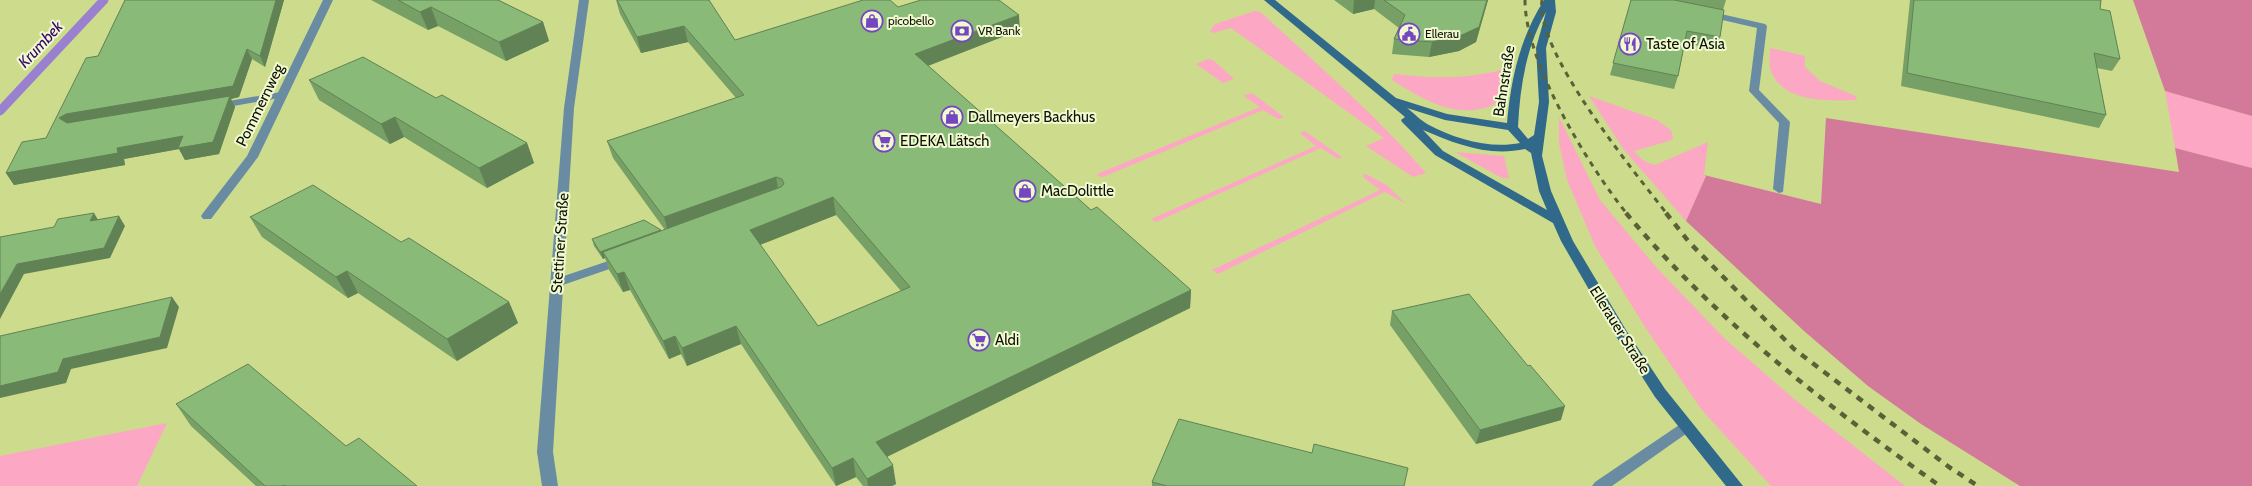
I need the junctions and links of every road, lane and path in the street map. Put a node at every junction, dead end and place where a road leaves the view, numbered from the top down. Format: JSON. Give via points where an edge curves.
{"nodes":[{"id":1,"x":328,"y":0,"type":"edge"},
{"id":2,"x":584,"y":0,"type":"edge"},
{"id":3,"x":1268,"y":0,"type":"edge"},
{"id":4,"x":1550,"y":0,"type":"edge"},
{"id":5,"x":1696,"y":12,"type":"edge"},
{"id":6,"x":1382,"y":94,"type":"junction"},
{"id":7,"x":281,"y":95,"type":"junction"},
{"id":8,"x":202,"y":108,"type":"edge"},
{"id":9,"x":1512,"y":127,"type":"junction"},
{"id":10,"x":1539,"y":136,"type":"junction"},
{"id":11,"x":1528,"y":145,"type":"junction"},
{"id":12,"x":1536,"y":156,"type":"junction"},
{"id":13,"x":1779,"y":189,"type":"dead end"},
{"id":14,"x":207,"y":216,"type":"dead end"},
{"id":15,"x":1558,"y":221,"type":"junction"},
{"id":16,"x":634,"y":256,"type":"edge"},
{"id":17,"x":557,"y":283,"type":"junction"},
{"id":18,"x":1685,"y":427,"type":"junction"},
{"id":19,"x":550,"y":486,"type":"edge"},
{"id":20,"x":1600,"y":486,"type":"edge"},
{"id":21,"x":1734,"y":486,"type":"edge"}],
"edges":[{"from":1,"to":7,"type":"street","name":"Pommernweg"},
{"from":2,"to":17,"type":"street","name":"Stettiner Straße","via":[[569,108]]},
{"from":3,"to":6,"type":"main road"},
{"from":4,"to":9,"type":"main road","name":"Bahnstraße","via":[[1529,33],[1521,56]]},
{"from":4,"to":10,"type":"main road","name":"Bahnstraße","via":[[1551,12],[1541,48],[1544,102]]},
{"from":5,"to":13,"type":"street","via":[[1762,26],[1754,91],[1785,122]]},
{"from":6,"to":9,"type":"main road","via":[[1445,117]]},
{"from":6,"to":11,"type":"main road","via":[[1424,127],[1446,137],[1485,147],[1508,149]]},
{"from":6,"to":15,"type":"main road","via":[[1439,153]]},
{"from":7,"to":8,"type":"street"},
{"from":7,"to":14,"type":"street","name":"Pommernweg","via":[[252,157]]},
{"from":9,"to":11,"type":"main road","name":"Bahnstraße"},
{"from":10,"to":11,"type":"main road"},
{"from":10,"to":12,"type":"main road","name":"Bahnstraße"},
{"from":11,"to":12,"type":"main road","name":"Bahnstraße"},
{"from":12,"to":15,"type":"main road","name":"Ellerauer Straße","via":[[1545,191]]},
{"from":15,"to":18,"type":"main road","name":"Ellerauer Straße","via":[[1620,333]]},
{"from":16,"to":17,"type":"street"},
{"from":17,"to":19,"type":"street","name":"Stettiner Straße","via":[[546,452]]},
{"from":18,"to":20,"type":"street"},
{"from":18,"to":21,"type":"main road","name":"Ellerauer Straße"}]}
